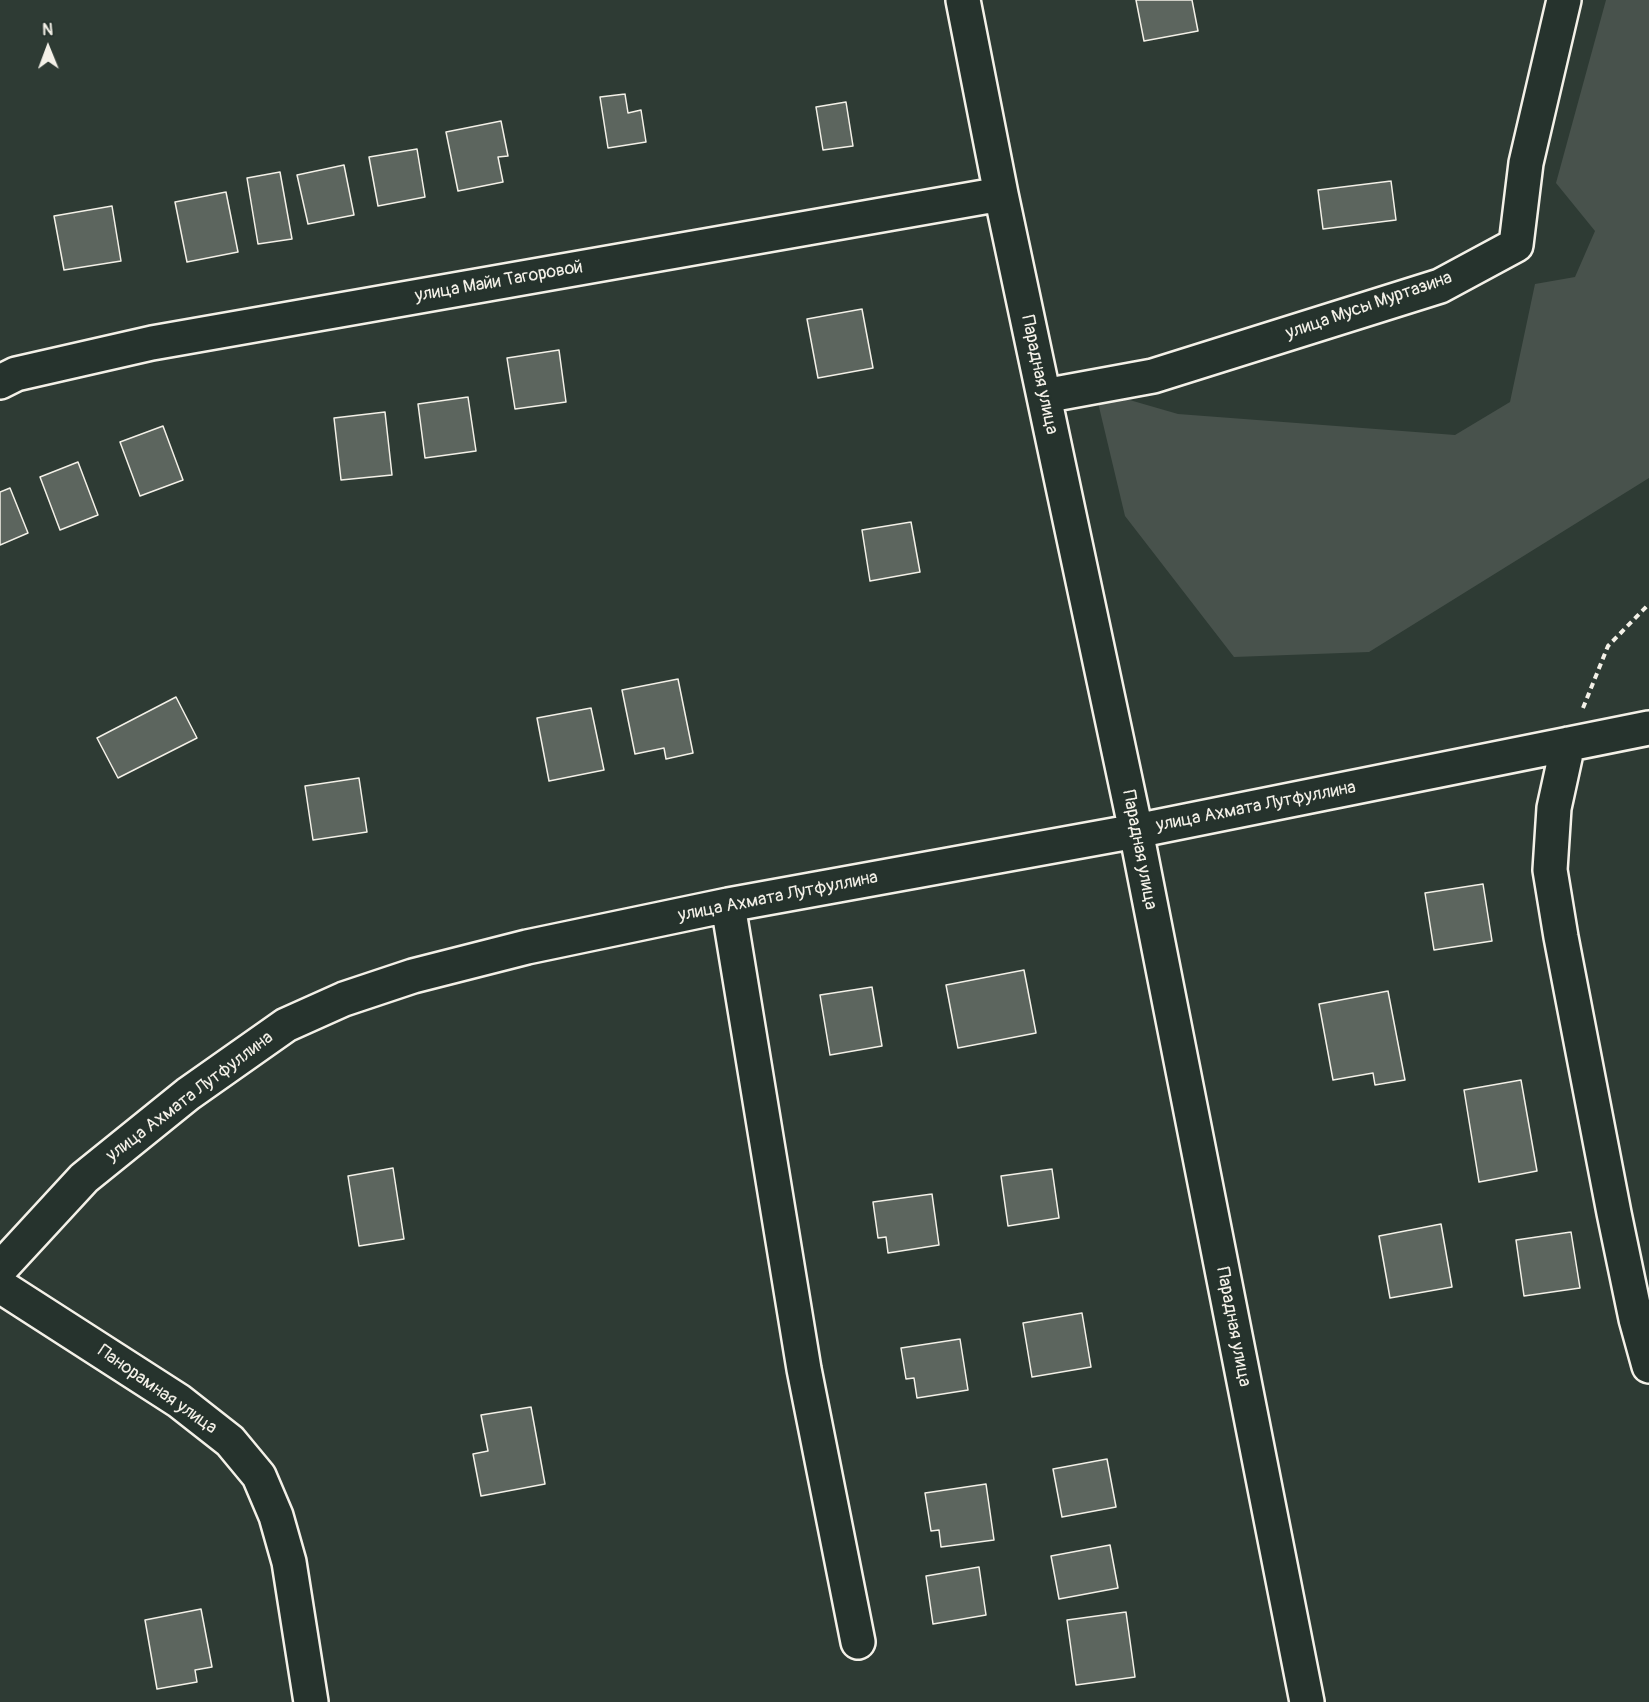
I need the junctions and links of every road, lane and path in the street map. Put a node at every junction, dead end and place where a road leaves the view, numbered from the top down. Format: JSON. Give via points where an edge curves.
{"nodes":[{"id":1,"x":963,"y":0,"type":"edge"},
{"id":2,"x":1564,"y":0,"type":"edge"},
{"id":3,"x":1001,"y":194,"type":"junction"},
{"id":4,"x":0,"y":382,"type":"edge"},
{"id":5,"x":1044,"y":396,"type":"junction"},
{"id":6,"x":1649,"y":604,"type":"edge"},
{"id":7,"x":1649,"y":728,"type":"edge"},
{"id":8,"x":1568,"y":744,"type":"junction"},
{"id":9,"x":1136,"y":831,"type":"junction"},
{"id":10,"x":728,"y":905,"type":"junction"},
{"id":11,"x":0,"y":1269,"type":"edge"},
{"id":12,"x":0,"y":1286,"type":"edge"},
{"id":13,"x":1649,"y":1365,"type":"edge"},
{"id":14,"x":858,"y":1641,"type":"dead end"},
{"id":15,"x":311,"y":1702,"type":"edge"},
{"id":16,"x":1307,"y":1702,"type":"edge"}],
"edges":[{"from":1,"to":3,"type":"street","name":"Парадная улица"},
{"from":2,"to":5,"type":"street","name":"улица Мусы Муртазина","via":[[1526,163],[1516,245],[1440,286],[1153,376]]},
{"from":3,"to":4,"type":"street","name":"улица Майи Тагоровой","via":[[152,343],[16,374]]},
{"from":3,"to":5,"type":"street","name":"Парадная улица"},
{"from":5,"to":9,"type":"street","name":"Парадная улица"},
{"from":6,"to":8,"type":"path","via":[[1608,646]]},
{"from":7,"to":8,"type":"street","name":"улица Ахмата Лутфуллина"},
{"from":8,"to":9,"type":"street","name":"улица Ахмата Лутфуллина"},
{"from":8,"to":13,"type":"street","via":[[1554,808],[1550,870],[1616,1224]]},
{"from":9,"to":10,"type":"street","name":"улица Ахмата Лутфуллина"},
{"from":9,"to":16,"type":"street","name":"Парадная улица"},
{"from":10,"to":11,"type":"street","name":"улица Ахмата Лутфуллина","via":[[527,947],[413,976],[344,999],[286,1025],[188,1094],[84,1178]]},
{"from":10,"to":14,"type":"street","via":[[804,1369]]},
{"from":12,"to":15,"type":"street","name":"Панорамная улица","via":[[179,1401],[230,1441],[259,1476],[289,1562]]}]}
